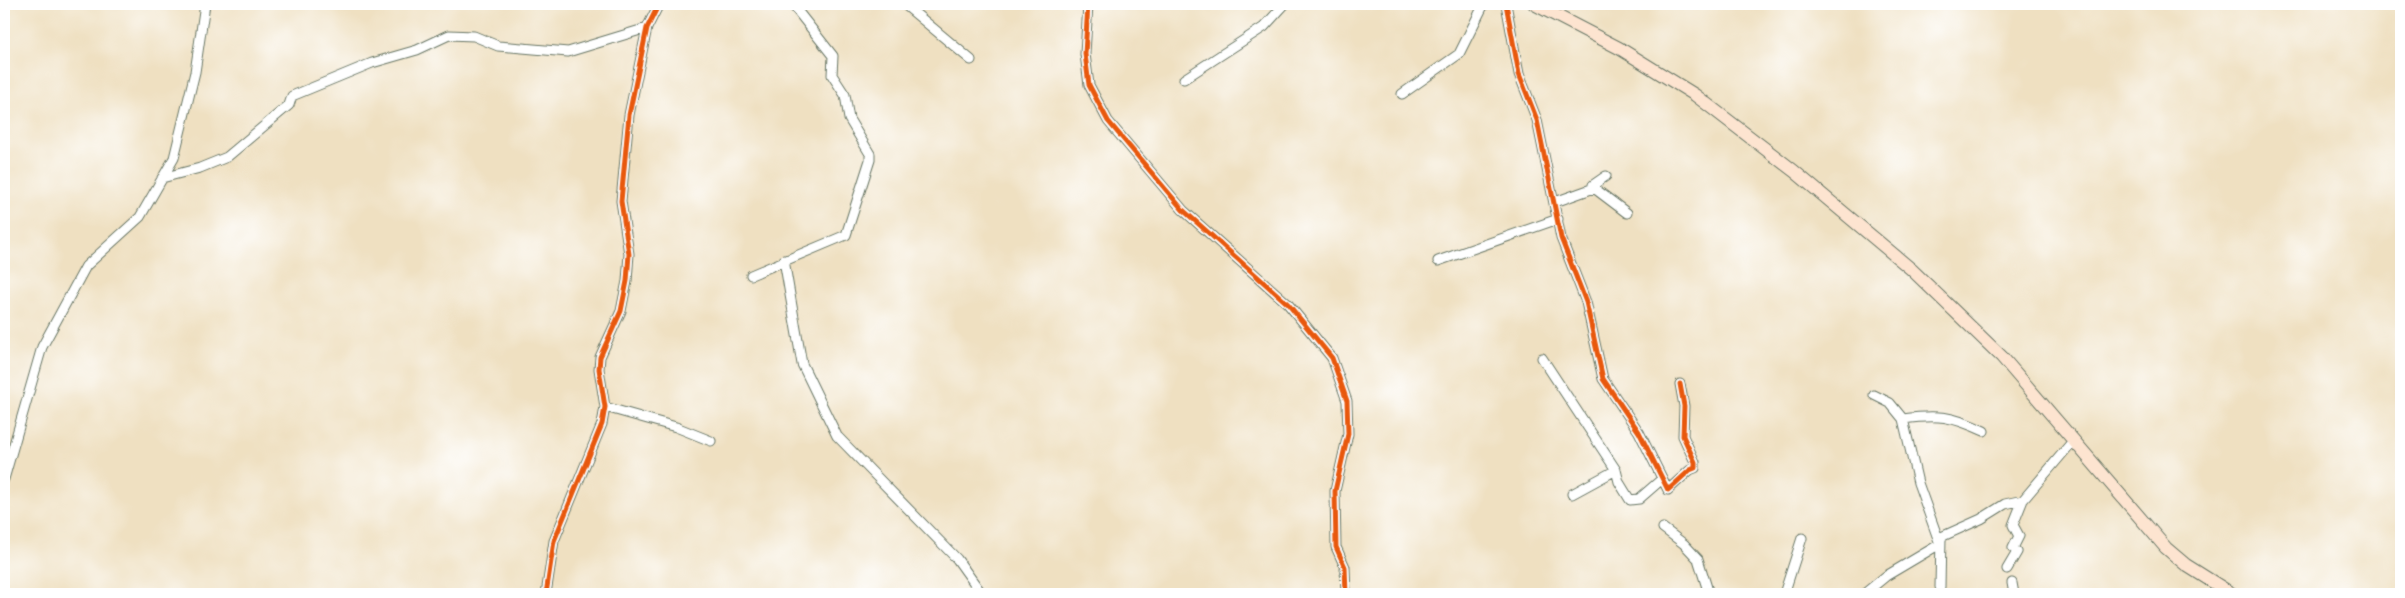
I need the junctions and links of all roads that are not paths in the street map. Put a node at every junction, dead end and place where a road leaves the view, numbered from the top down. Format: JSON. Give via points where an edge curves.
{"nodes":[{"id":1,"x":205,"y":4,"type":"edge"},
{"id":2,"x":658,"y":4,"type":"edge"},
{"id":3,"x":792,"y":4,"type":"edge"},
{"id":4,"x":904,"y":4,"type":"edge"},
{"id":5,"x":1088,"y":4,"type":"edge"},
{"id":6,"x":1284,"y":4,"type":"edge"},
{"id":7,"x":1484,"y":4,"type":"edge"},
{"id":8,"x":1506,"y":4,"type":"edge"},
{"id":9,"x":1534,"y":4,"type":"edge"},
{"id":10,"x":647,"y":28,"type":"junction"},
{"id":11,"x":971,"y":60,"type":"dead end"},
{"id":12,"x":1184,"y":79,"type":"dead end"},
{"id":13,"x":1402,"y":94,"type":"dead end"},
{"id":14,"x":1606,"y":176,"type":"dead end"},
{"id":15,"x":162,"y":178,"type":"junction"},
{"id":16,"x":1594,"y":188,"type":"junction"},
{"id":17,"x":1555,"y":202,"type":"junction"},
{"id":18,"x":1627,"y":213,"type":"dead end"},
{"id":19,"x":1558,"y":219,"type":"junction"},
{"id":20,"x":784,"y":260,"type":"junction"},
{"id":21,"x":1438,"y":261,"type":"dead end"},
{"id":22,"x":751,"y":275,"type":"dead end"},
{"id":23,"x":1542,"y":358,"type":"dead end"},
{"id":24,"x":1680,"y":384,"type":"dead end"},
{"id":25,"x":1874,"y":395,"type":"dead end"},
{"id":26,"x":605,"y":407,"type":"junction"},
{"id":27,"x":1903,"y":419,"type":"junction"},
{"id":28,"x":1984,"y":431,"type":"dead end"},
{"id":29,"x":711,"y":441,"type":"dead end"},
{"id":30,"x":2073,"y":442,"type":"junction"},
{"id":31,"x":1616,"y":470,"type":"junction"},
{"id":32,"x":4,"y":479,"type":"edge"},
{"id":33,"x":1662,"y":479,"type":"junction"},
{"id":34,"x":1572,"y":494,"type":"dead end"},
{"id":35,"x":2023,"y":500,"type":"junction"},
{"id":36,"x":1663,"y":528,"type":"dead end"},
{"id":37,"x":1802,"y":538,"type":"dead end"},
{"id":38,"x":1940,"y":544,"type":"junction"},
{"id":39,"x":2007,"y":569,"type":"dead end"},
{"id":40,"x":2012,"y":583,"type":"dead end"},
{"id":41,"x":1940,"y":587,"type":"dead end"},
{"id":42,"x":546,"y":594,"type":"edge"},
{"id":43,"x":982,"y":594,"type":"edge"},
{"id":44,"x":1346,"y":594,"type":"edge"},
{"id":45,"x":1709,"y":594,"type":"edge"},
{"id":46,"x":1784,"y":594,"type":"edge"},
{"id":47,"x":1864,"y":594,"type":"edge"},
{"id":48,"x":2014,"y":594,"type":"edge"},
{"id":49,"x":2232,"y":594,"type":"edge"}],
"edges":[{"from":1,"to":15,"type":"street","via":[[195,72],[174,158]]},
{"from":2,"to":10,"type":"street"},
{"from":3,"to":20,"type":"street","via":[[833,56],[832,75],[845,96],[849,119],[870,154],[846,235]]},
{"from":4,"to":11,"type":"street"},
{"from":5,"to":44,"type":"street","via":[[1085,54],[1089,85],[1108,121],[1183,210],[1288,304],[1332,358],[1347,401],[1348,434],[1334,491],[1336,547],[1345,566]]},
{"from":6,"to":12,"type":"street","via":[[1264,26]]},
{"from":7,"to":13,"type":"street","via":[[1459,54]]},
{"from":8,"to":17,"type":"street","via":[[1519,74],[1537,120]]},
{"from":9,"to":30,"type":"main road","via":[[1619,48],[1695,96],[1794,171],[1948,304],[2002,357]]},
{"from":10,"to":15,"type":"street","via":[[568,52],[498,46],[474,36],[449,35],[292,96],[289,105],[227,157]]},
{"from":10,"to":26,"type":"street","via":[[629,115],[621,201],[629,254],[627,281],[621,311],[600,357]]},
{"from":14,"to":16,"type":"street","via":[[1593,185]]},
{"from":15,"to":32,"type":"street","via":[[140,217],[86,266],[42,347]]},
{"from":16,"to":17,"type":"street"},
{"from":16,"to":18,"type":"street"},
{"from":17,"to":19,"type":"street"},
{"from":19,"to":21,"type":"street"},
{"from":19,"to":33,"type":"street","via":[[1561,238],[1586,302],[1603,379],[1639,432]]},
{"from":20,"to":22,"type":"street"},
{"from":20,"to":43,"type":"street","via":[[802,364],[837,436],[957,559]]},
{"from":23,"to":31,"type":"street"},
{"from":24,"to":33,"type":"street","via":[[1684,406],[1683,436],[1695,468],[1668,490]]},
{"from":25,"to":27,"type":"street","via":[[1890,403]]},
{"from":26,"to":29,"type":"street","via":[[676,427]]},
{"from":26,"to":42,"type":"street","via":[[602,424],[554,541]]},
{"from":27,"to":28,"type":"street","via":[[1928,416],[1958,418]]},
{"from":27,"to":38,"type":"street","via":[[1918,483]]},
{"from":30,"to":35,"type":"street"},
{"from":30,"to":49,"type":"main road","via":[[2166,548],[2186,565]]},
{"from":31,"to":33,"type":"street","via":[[1619,482],[1630,500],[1634,501]]},
{"from":31,"to":34,"type":"street"},
{"from":35,"to":38,"type":"street","via":[[2005,504],[1941,537]]},
{"from":35,"to":39,"type":"street","via":[[2013,525],[2019,536],[2013,548],[2017,552]]},
{"from":36,"to":45,"type":"street","via":[[1698,559]]},
{"from":37,"to":46,"type":"street"},
{"from":38,"to":41,"type":"street"},
{"from":38,"to":47,"type":"street","via":[[1886,576]]},
{"from":40,"to":48,"type":"street"}]}
